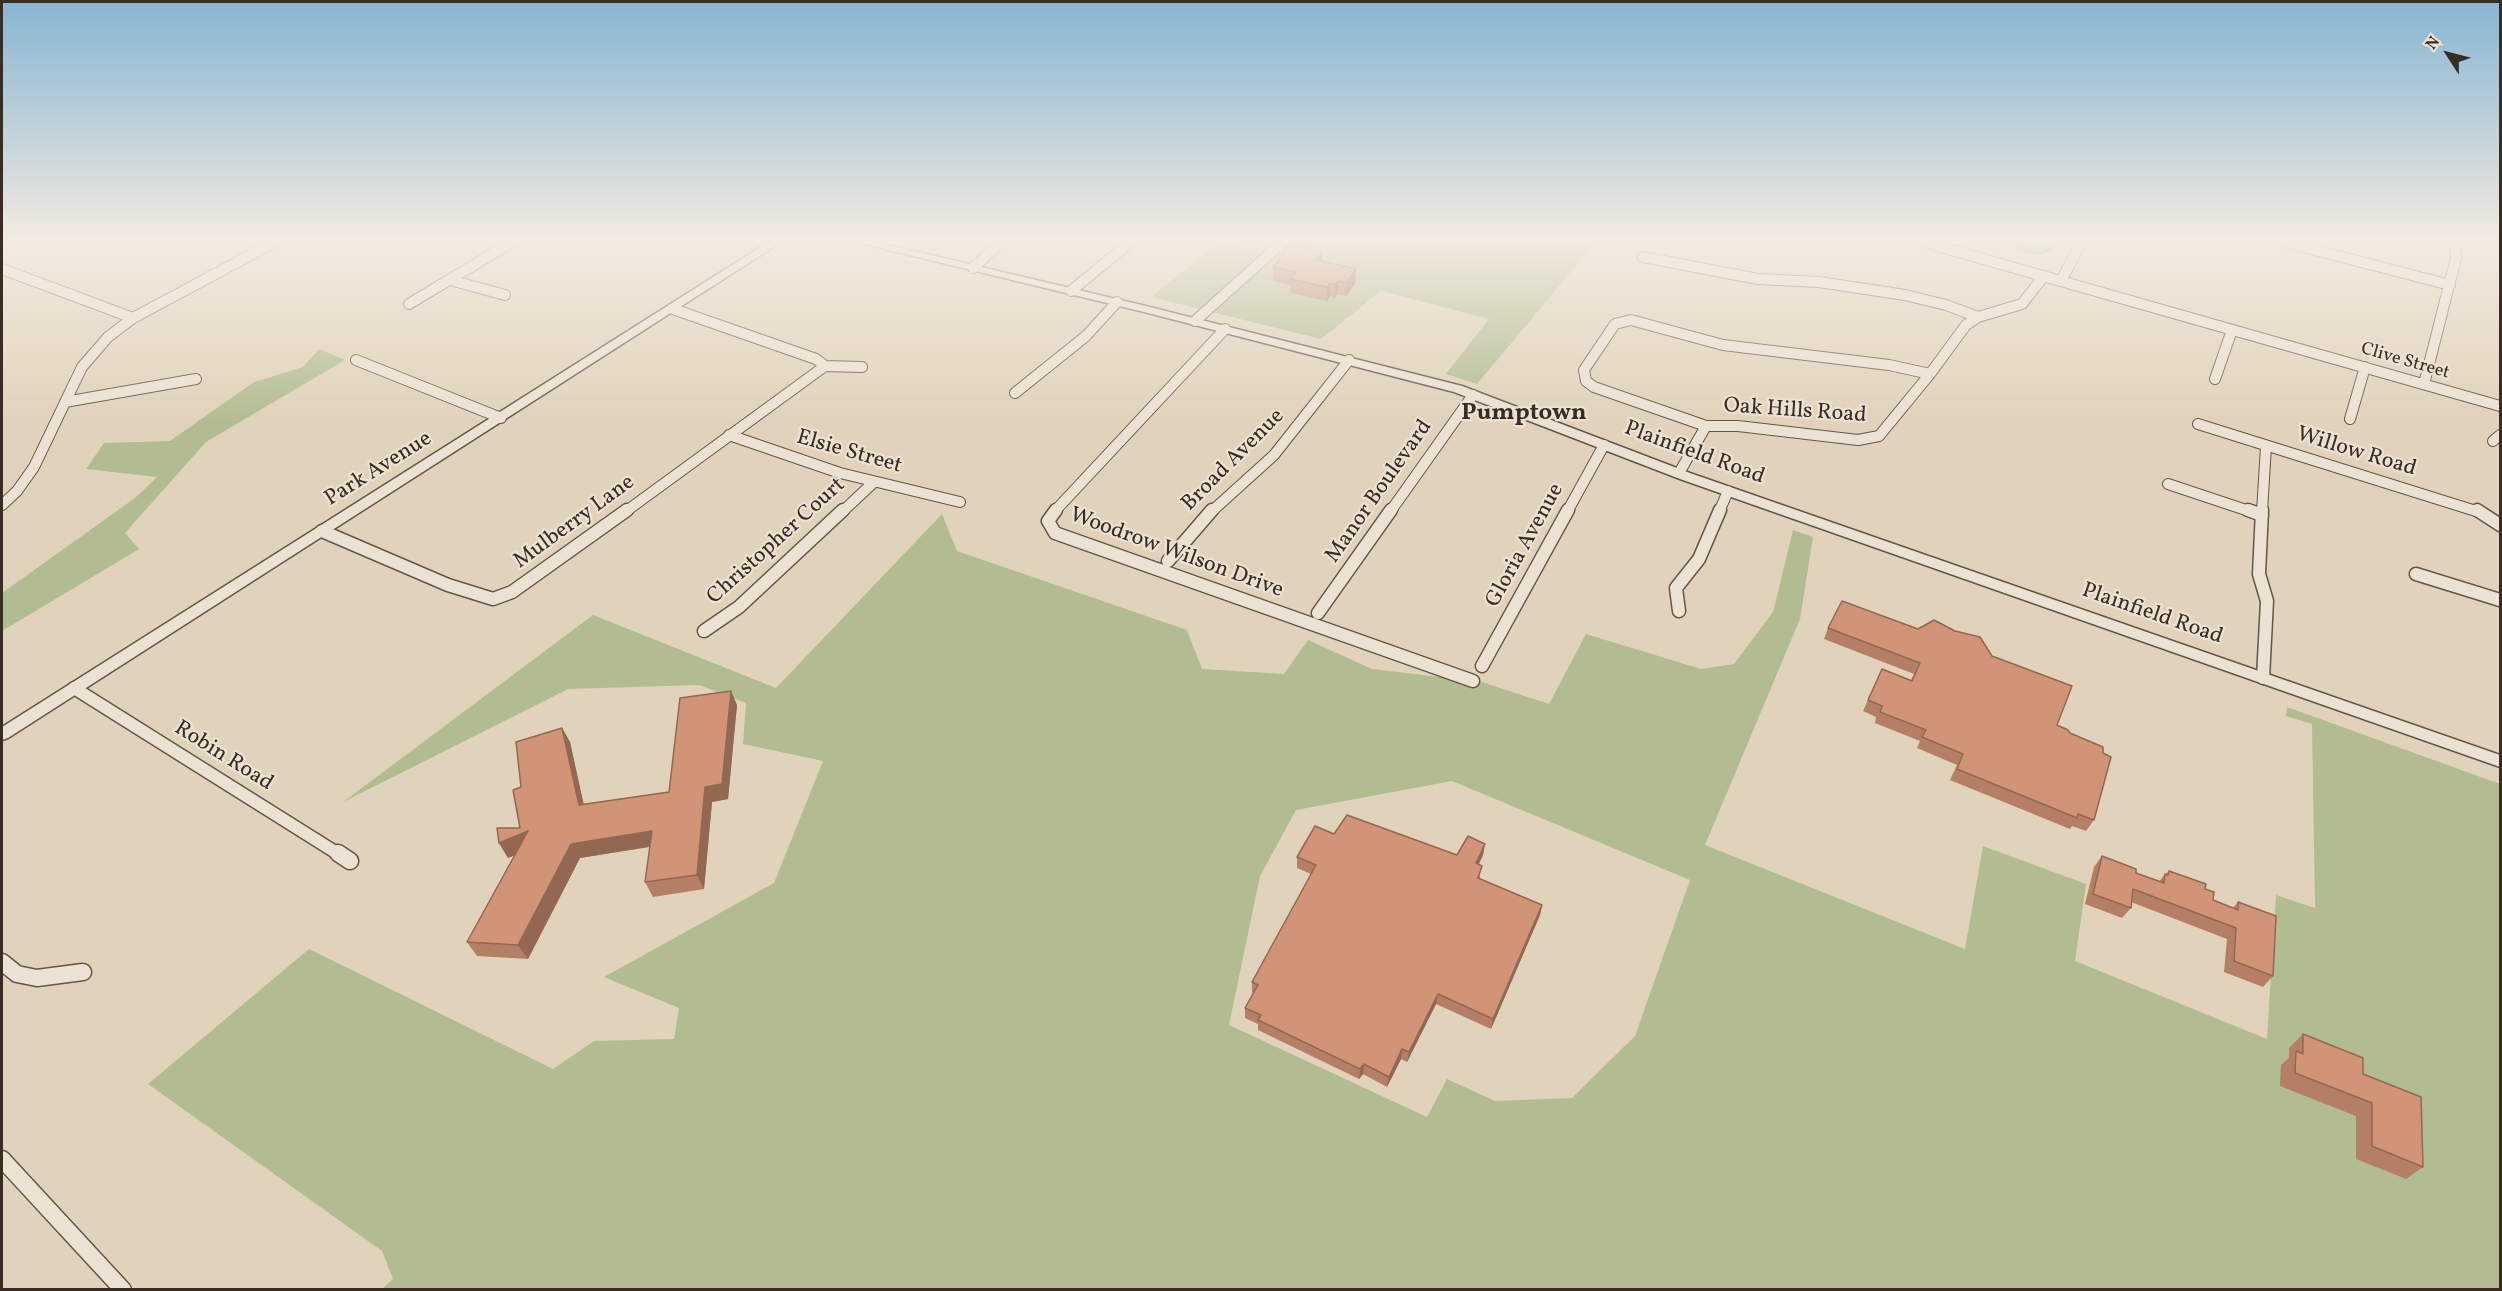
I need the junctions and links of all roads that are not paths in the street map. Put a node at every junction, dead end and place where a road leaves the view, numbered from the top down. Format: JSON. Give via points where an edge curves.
{"nodes":[{"id":1,"x":88,"y":301,"type":"edge"},
{"id":2,"x":164,"y":301,"type":"edge"},
{"id":3,"x":414,"y":301,"type":"edge"},
{"id":4,"x":685,"y":301,"type":"edge"},
{"id":5,"x":1115,"y":301,"type":"edge"},
{"id":6,"x":1217,"y":301,"type":"edge"},
{"id":7,"x":1931,"y":301,"type":"edge"},
{"id":8,"x":2024,"y":301,"type":"edge"},
{"id":9,"x":2132,"y":301,"type":"edge"},
{"id":10,"x":2446,"y":301,"type":"edge"},
{"id":11,"x":1118,"y":302,"type":"junction"},
{"id":12,"x":409,"y":304,"type":"dead end"},
{"id":13,"x":673,"y":309,"type":"junction"},
{"id":14,"x":1978,"y":317,"type":"junction"},
{"id":15,"x":133,"y":318,"type":"junction"},
{"id":16,"x":1195,"y":321,"type":"junction"},
{"id":17,"x":1225,"y":329,"type":"junction"},
{"id":18,"x":2232,"y":330,"type":"junction"},
{"id":19,"x":356,"y":360,"type":"dead end"},
{"id":20,"x":1348,"y":360,"type":"junction"},
{"id":21,"x":825,"y":366,"type":"junction"},
{"id":22,"x":862,"y":367,"type":"dead end"},
{"id":23,"x":2365,"y":367,"type":"junction"},
{"id":24,"x":1930,"y":374,"type":"junction"},
{"id":25,"x":196,"y":379,"type":"dead end"},
{"id":26,"x":2215,"y":380,"type":"dead end"},
{"id":27,"x":2424,"y":384,"type":"junction"},
{"id":28,"x":1015,"y":393,"type":"dead end"},
{"id":29,"x":1473,"y":395,"type":"junction"},
{"id":30,"x":65,"y":402,"type":"junction"},
{"id":31,"x":2500,"y":406,"type":"edge"},
{"id":32,"x":501,"y":418,"type":"junction"},
{"id":33,"x":2350,"y":419,"type":"dead end"},
{"id":34,"x":2198,"y":424,"type":"dead end"},
{"id":35,"x":1706,"y":426,"type":"junction"},
{"id":36,"x":729,"y":435,"type":"junction"},
{"id":37,"x":1604,"y":445,"type":"junction"},
{"id":38,"x":2266,"y":446,"type":"junction"},
{"id":39,"x":1679,"y":473,"type":"junction"},
{"id":40,"x":874,"y":482,"type":"junction"},
{"id":41,"x":2168,"y":484,"type":"dead end"},
{"id":42,"x":1728,"y":491,"type":"junction"},
{"id":43,"x":960,"y":502,"type":"dead end"},
{"id":44,"x":3,"y":503,"type":"edge"},
{"id":45,"x":2262,"y":515,"type":"junction"},
{"id":46,"x":2500,"y":525,"type":"edge"},
{"id":47,"x":322,"y":531,"type":"junction"},
{"id":48,"x":1168,"y":561,"type":"dead end"},
{"id":49,"x":2416,"y":574,"type":"dead end"},
{"id":50,"x":2500,"y":600,"type":"edge"},
{"id":51,"x":1318,"y":612,"type":"dead end"},
{"id":52,"x":1679,"y":612,"type":"dead end"},
{"id":53,"x":704,"y":631,"type":"dead end"},
{"id":54,"x":1482,"y":666,"type":"dead end"},
{"id":55,"x":2263,"y":678,"type":"junction"},
{"id":56,"x":1473,"y":681,"type":"dead end"},
{"id":57,"x":74,"y":688,"type":"junction"},
{"id":58,"x":2,"y":734,"type":"edge"},
{"id":59,"x":2500,"y":761,"type":"edge"},
{"id":60,"x":350,"y":861,"type":"dead end"},
{"id":61,"x":2,"y":962,"type":"edge"},
{"id":62,"x":83,"y":972,"type":"dead end"},
{"id":63,"x":2,"y":1159,"type":"edge"},
{"id":64,"x":123,"y":1290,"type":"edge"}],
"edges":[{"from":1,"to":15,"type":"street"},
{"from":2,"to":15,"type":"street"},
{"from":3,"to":12,"type":"street"},
{"from":4,"to":13,"type":"street","name":"Park Avenue"},
{"from":5,"to":11,"type":"street","name":"Plainfield Road"},
{"from":6,"to":16,"type":"street"},
{"from":7,"to":14,"type":"street"},
{"from":8,"to":14,"type":"street","name":"Oak Hills Road"},
{"from":9,"to":18,"type":"street","name":"Clive Street"},
{"from":10,"to":27,"type":"street"},
{"from":11,"to":16,"type":"street","name":"Plainfield Road"},
{"from":11,"to":28,"type":"street","via":[[1086,336]]},
{"from":13,"to":21,"type":"street","via":[[816,359]]},
{"from":13,"to":32,"type":"street","name":"Park Avenue"},
{"from":14,"to":24,"type":"street","name":"Oak Hills Road","via":[[1966,325]]},
{"from":15,"to":30,"type":"street","via":[[92,354]]},
{"from":16,"to":17,"type":"street","name":"Plainfield Road"},
{"from":17,"to":20,"type":"street","name":"Plainfield Road"},
{"from":17,"to":56,"type":"street","name":"Woodrow Wilson Drive","via":[[1053,513],[1048,521],[1055,533]]},
{"from":18,"to":23,"type":"street","name":"Clive Street"},
{"from":18,"to":26,"type":"street"},
{"from":19,"to":32,"type":"street"},
{"from":20,"to":29,"type":"street","name":"Plainfield Road"},
{"from":20,"to":48,"type":"street","name":"Broad Avenue","via":[[1274,455],[1197,525]]},
{"from":21,"to":22,"type":"street"},
{"from":21,"to":36,"type":"street","name":"Mulberry Lane"},
{"from":23,"to":27,"type":"street","name":"Clive Street"},
{"from":23,"to":33,"type":"street"},
{"from":24,"to":35,"type":"street","name":"Oak Hills Road","via":[[1886,429],[1870,439]]},
{"from":24,"to":35,"type":"street","via":[[1723,345],[1631,320],[1615,324],[1584,370],[1586,381]]},
{"from":25,"to":30,"type":"street"},
{"from":27,"to":31,"type":"street","name":"Clive Street"},
{"from":29,"to":37,"type":"street","name":"Plainfield Road"},
{"from":29,"to":51,"type":"street","name":"Manor Boulevard"},
{"from":30,"to":44,"type":"street","via":[[34,467]]},
{"from":32,"to":47,"type":"street","name":"Park Avenue"},
{"from":34,"to":38,"type":"street","name":"Willow Road"},
{"from":35,"to":39,"type":"street","name":"Oak Hills Road"},
{"from":36,"to":40,"type":"street","name":"Elsie Street"},
{"from":36,"to":47,"type":"street","name":"Mulberry Lane","via":[[566,555],[512,592],[493,599],[448,585]]},
{"from":37,"to":39,"type":"street","name":"Plainfield Road"},
{"from":37,"to":54,"type":"street","name":"Gloria Avenue"},
{"from":38,"to":45,"type":"street"},
{"from":38,"to":46,"type":"street","name":"Willow Road","via":[[2475,509]]},
{"from":39,"to":42,"type":"street","name":"Plainfield Road"},
{"from":40,"to":43,"type":"street","name":"Elsie Street"},
{"from":40,"to":53,"type":"street","name":"Christopher Court","via":[[739,607]]},
{"from":41,"to":45,"type":"street"},
{"from":42,"to":52,"type":"street","via":[[1699,559],[1676,588]]},
{"from":42,"to":55,"type":"street","name":"Plainfield Road"},
{"from":45,"to":55,"type":"street","via":[[2259,574],[2267,602]]},
{"from":47,"to":57,"type":"street","name":"Park Avenue"},
{"from":49,"to":50,"type":"street"},
{"from":55,"to":59,"type":"street","name":"Plainfield Road"},
{"from":57,"to":58,"type":"street","name":"Park Avenue"},
{"from":57,"to":60,"type":"street","name":"Robin Road"},
{"from":61,"to":62,"type":"street","via":[[17,974],[37,978]]},
{"from":63,"to":64,"type":"street"}]}
